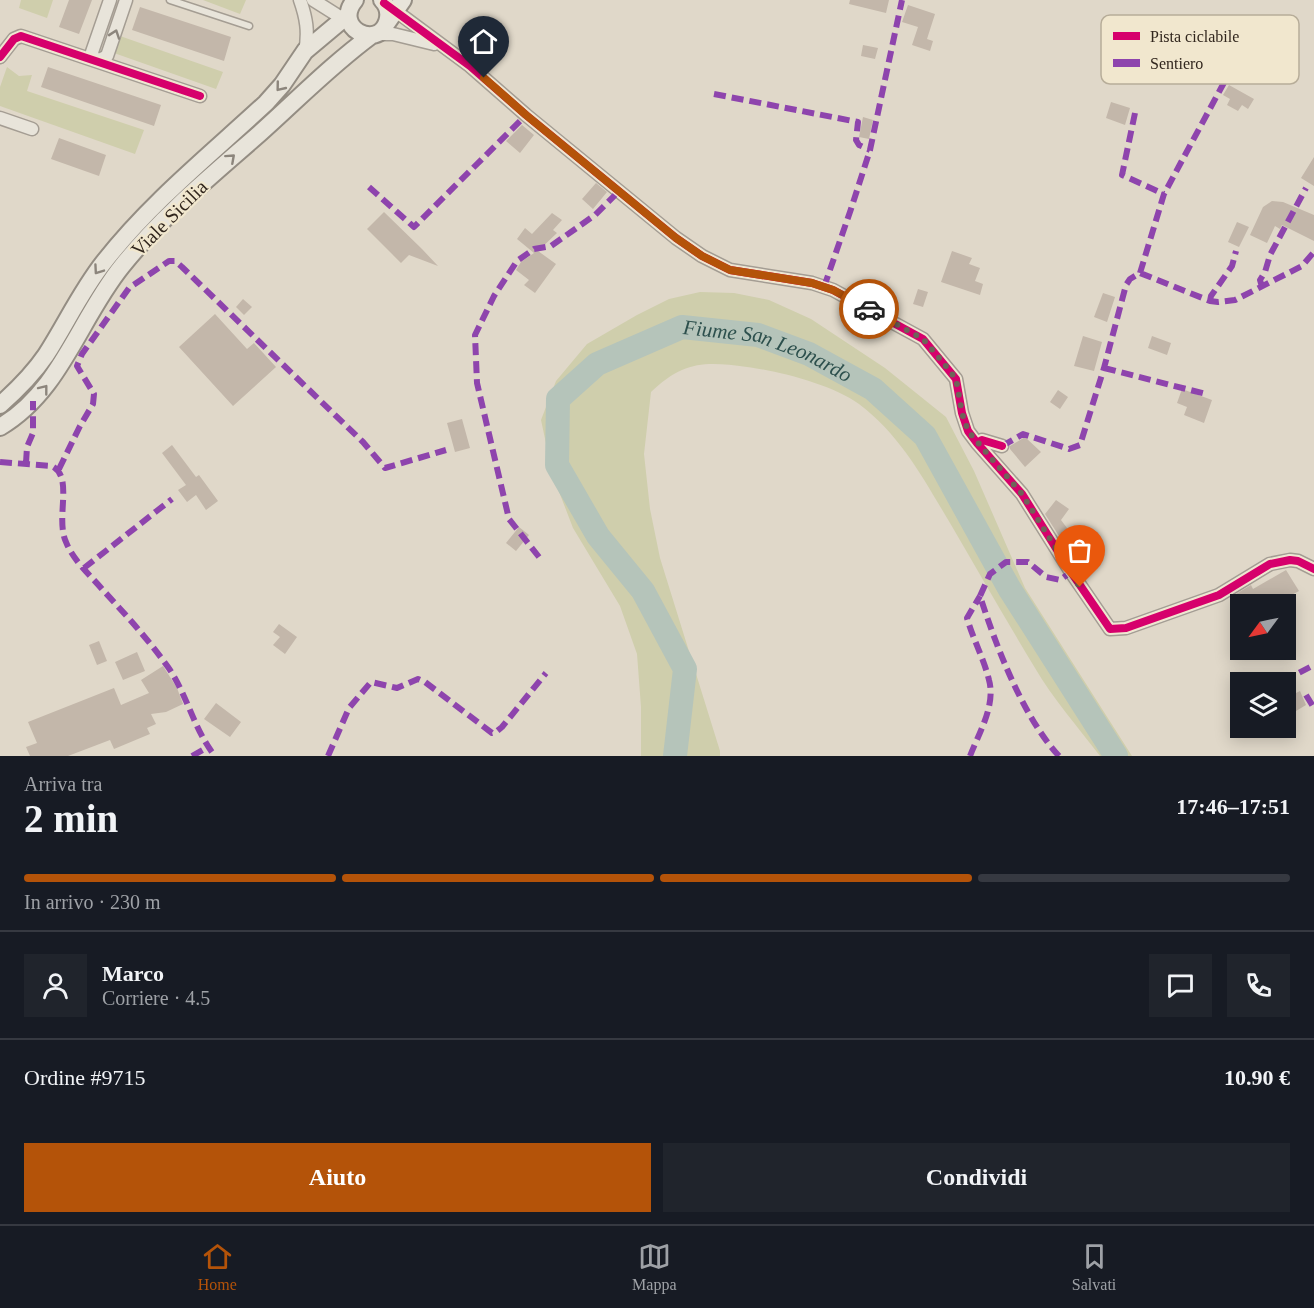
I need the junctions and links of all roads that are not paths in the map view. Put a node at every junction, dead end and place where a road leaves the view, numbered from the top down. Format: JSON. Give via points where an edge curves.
{"nodes":[{"id":1,"x":110,"y":0,"type":"edge"},
{"id":2,"x":126,"y":0,"type":"edge"},
{"id":3,"x":170,"y":0,"type":"edge"},
{"id":4,"x":199,"y":0,"type":"edge"},
{"id":5,"x":300,"y":0,"type":"edge"},
{"id":6,"x":314,"y":0,"type":"edge"},
{"id":7,"x":390,"y":7,"type":"edge"},
{"id":8,"x":198,"y":10,"type":"junction"},
{"id":9,"x":350,"y":15,"type":"edge"},
{"id":10,"x":249,"y":26,"type":"dead end"},
{"id":11,"x":373,"y":35,"type":"junction"},
{"id":12,"x":445,"y":47,"type":"junction"},
{"id":13,"x":305,"y":51,"type":"junction"},
{"id":14,"x":0,"y":57,"type":"edge"},
{"id":15,"x":96,"y":60,"type":"junction"},
{"id":16,"x":200,"y":96,"type":"dead end"},
{"id":17,"x":0,"y":117,"type":"edge"},
{"id":18,"x":32,"y":129,"type":"dead end"},
{"id":19,"x":0,"y":405,"type":"edge"},
{"id":20,"x":0,"y":427,"type":"edge"},
{"id":21,"x":977,"y":443,"type":"junction"},
{"id":22,"x":1002,"y":446,"type":"dead end"},
{"id":23,"x":1314,"y":569,"type":"edge"}],
"edges":[{"from":1,"to":15,"type":"street","via":[[92,52]]},
{"from":15,"to":2,"type":"street","one_way":true,"via":[[107,56]]},
{"from":3,"to":8,"type":"lane"},
{"from":4,"to":8,"type":"lane"},
{"from":5,"to":13,"type":"street","via":[[308,33]]},
{"from":6,"to":9,"type":"street"},
{"from":7,"to":11,"type":"main road","name":"Viale Sicilia","via":[[382,30]]},
{"from":7,"to":12,"type":"street"},
{"from":8,"to":10,"type":"lane"},
{"from":9,"to":11,"type":"main road","via":[[360,33]]},
{"from":9,"to":13,"type":"main road","name":"Viale Sicilia"},
{"from":11,"to":12,"type":"street","via":[[414,37]]},
{"from":20,"to":11,"type":"main road","name":"Viale Sicilia","one_way":true,"via":[[36,399],[62,366],[92,309],[155,226]]},
{"from":12,"to":21,"type":"street","via":[[702,256],[730,270],[833,290],[923,339],[956,379],[962,413]]},
{"from":13,"to":19,"type":"main road","name":"Viale Sicilia","one_way":true,"via":[[266,103],[144,215],[104,262],[46,355],[22,386]]},
{"from":14,"to":15,"type":"street","via":[[21,36]]},
{"from":15,"to":16,"type":"street"},
{"from":17,"to":18,"type":"street"},
{"from":21,"to":22,"type":"street","via":[[982,440]]},
{"from":21,"to":23,"type":"street","via":[[1022,494],[1110,629],[1126,628],[1219,595],[1280,561],[1298,561]]}]}
